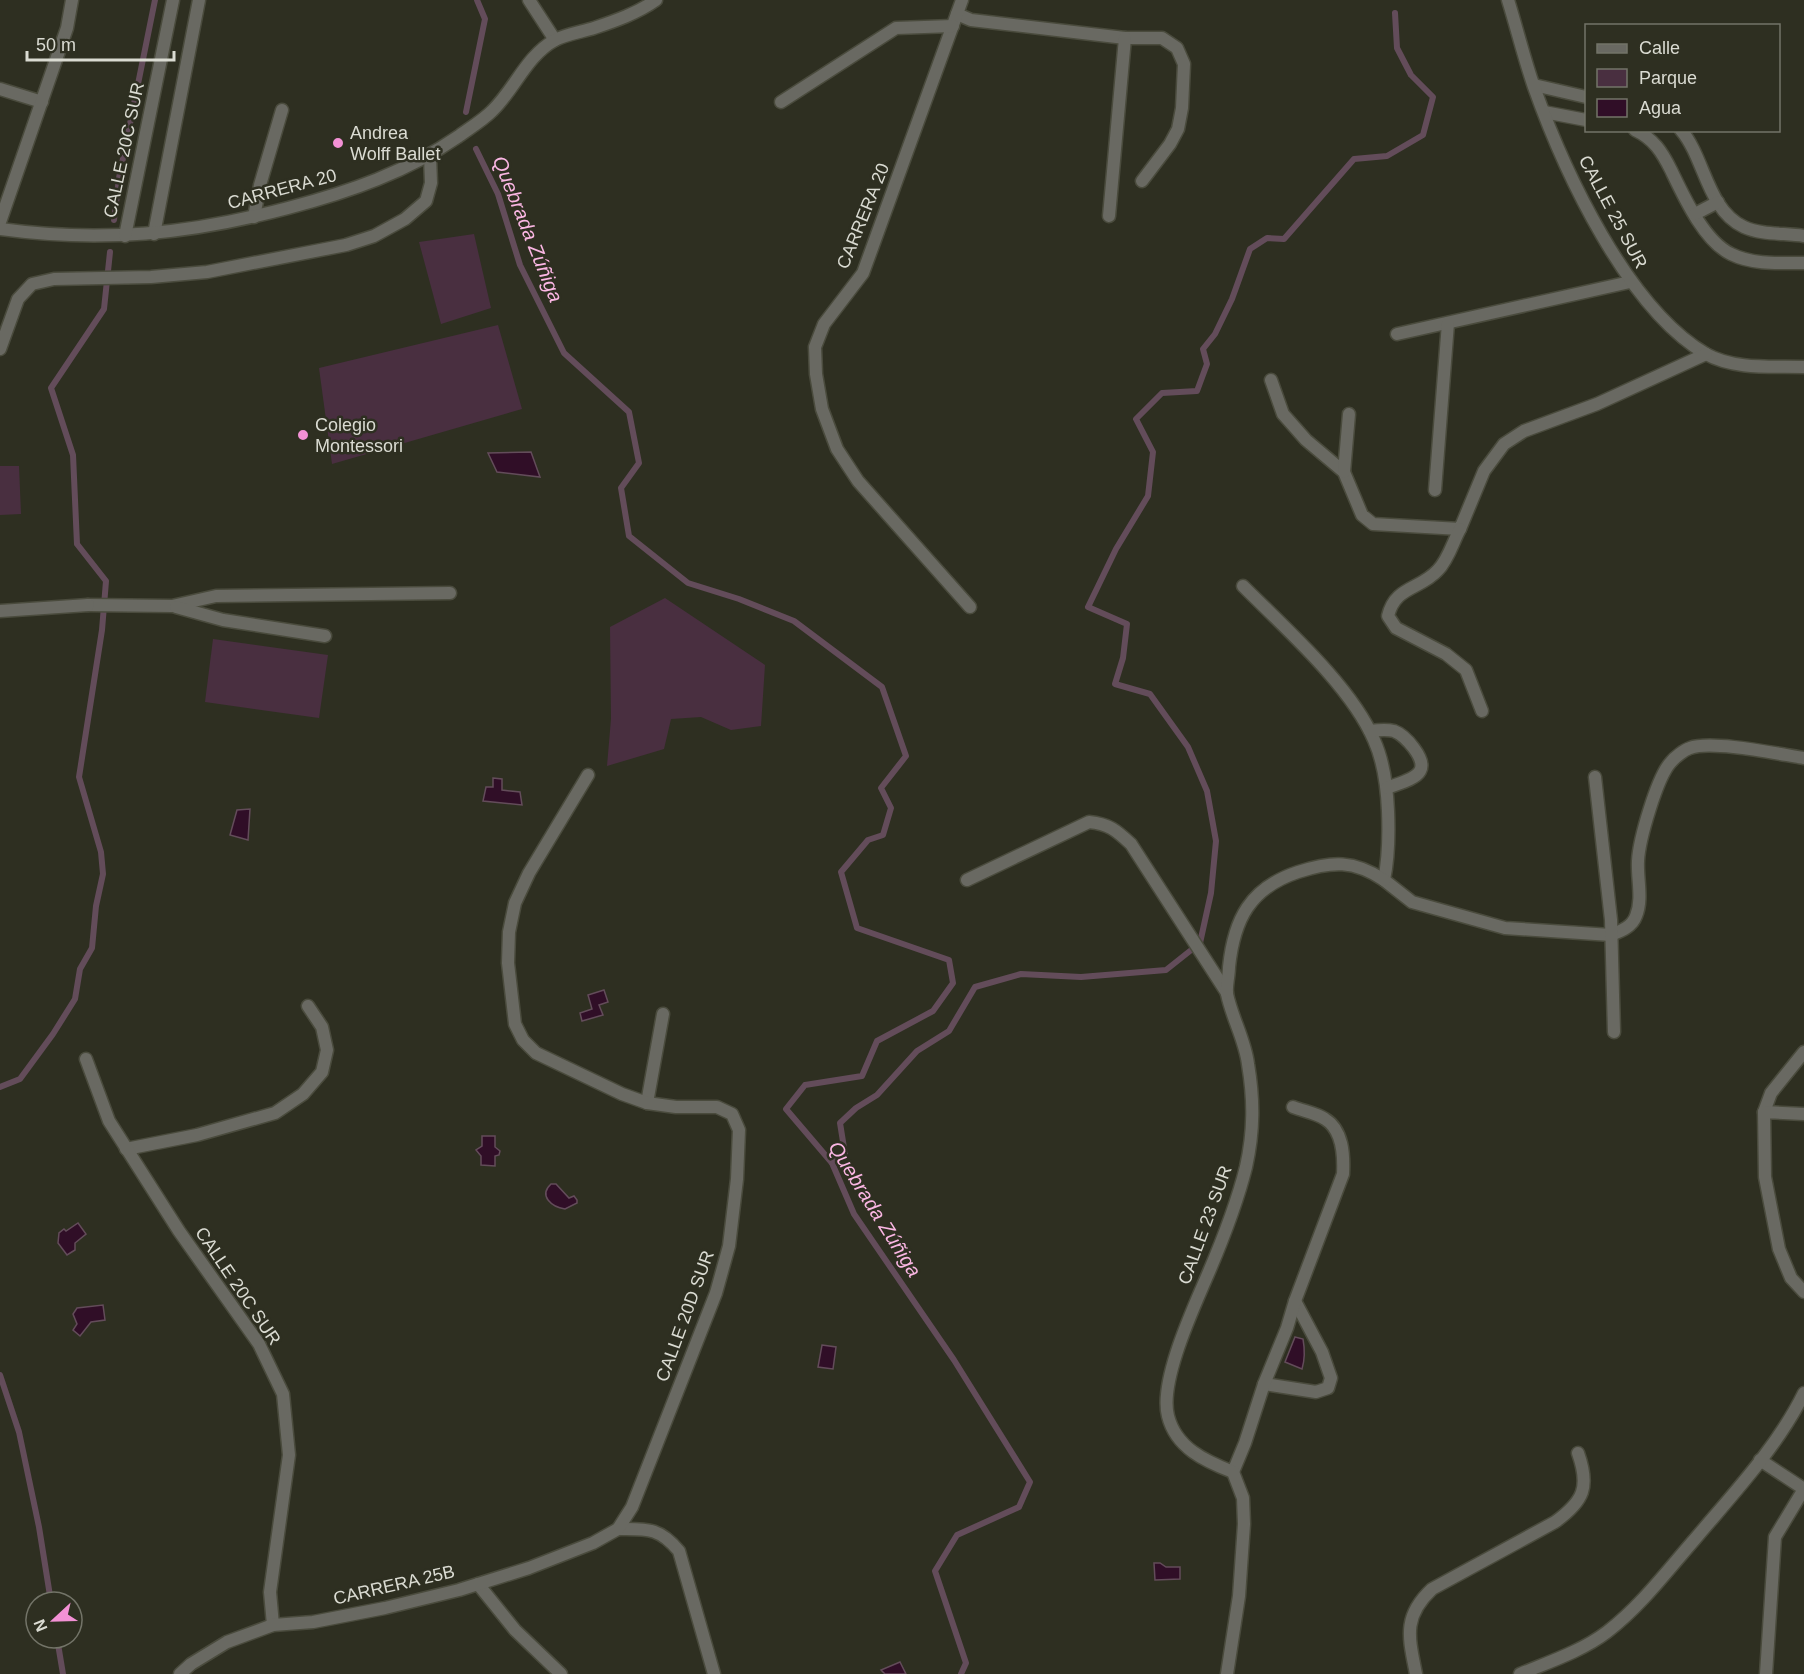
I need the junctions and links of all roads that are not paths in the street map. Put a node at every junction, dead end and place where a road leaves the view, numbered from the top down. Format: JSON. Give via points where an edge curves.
{"nodes":[{"id":1,"x":72,"y":0,"type":"edge"},
{"id":2,"x":173,"y":0,"type":"edge"},
{"id":3,"x":199,"y":0,"type":"edge"},
{"id":4,"x":530,"y":0,"type":"edge"},
{"id":5,"x":656,"y":0,"type":"edge"},
{"id":6,"x":962,"y":0,"type":"edge"},
{"id":7,"x":1508,"y":0,"type":"edge"},
{"id":8,"x":955,"y":20,"type":"junction"},
{"id":9,"x":1125,"y":38,"type":"junction"},
{"id":10,"x":555,"y":40,"type":"junction"},
{"id":11,"x":1534,"y":85,"type":"junction"},
{"id":12,"x":0,"y":89,"type":"edge"},
{"id":13,"x":1585,"y":97,"type":"edge"},
{"id":14,"x":42,"y":102,"type":"junction"},
{"id":15,"x":781,"y":102,"type":"dead end"},
{"id":16,"x":282,"y":110,"type":"dead end"},
{"id":17,"x":1544,"y":112,"type":"junction"},
{"id":18,"x":1585,"y":120,"type":"edge"},
{"id":19,"x":1639,"y":132,"type":"edge"},
{"id":20,"x":1682,"y":132,"type":"edge"},
{"id":21,"x":430,"y":156,"type":"junction"},
{"id":22,"x":1142,"y":181,"type":"dead end"},
{"id":23,"x":1718,"y":202,"type":"junction"},
{"id":24,"x":1695,"y":214,"type":"junction"},
{"id":25,"x":1109,"y":216,"type":"dead end"},
{"id":26,"x":254,"y":217,"type":"junction"},
{"id":27,"x":0,"y":222,"type":"edge"},
{"id":28,"x":0,"y":229,"type":"edge"},
{"id":29,"x":154,"y":234,"type":"junction"},
{"id":30,"x":125,"y":236,"type":"junction"},
{"id":31,"x":1804,"y":236,"type":"edge"},
{"id":32,"x":1804,"y":263,"type":"edge"},
{"id":33,"x":1630,"y":282,"type":"junction"},
{"id":34,"x":1448,"y":323,"type":"junction"},
{"id":35,"x":1397,"y":334,"type":"dead end"},
{"id":36,"x":0,"y":349,"type":"edge"},
{"id":37,"x":1706,"y":354,"type":"junction"},
{"id":38,"x":1804,"y":367,"type":"edge"},
{"id":39,"x":1270,"y":380,"type":"dead end"},
{"id":40,"x":1349,"y":414,"type":"dead end"},
{"id":41,"x":1344,"y":472,"type":"junction"},
{"id":42,"x":1435,"y":490,"type":"dead end"},
{"id":43,"x":1460,"y":529,"type":"junction"},
{"id":44,"x":1243,"y":586,"type":"dead end"},
{"id":45,"x":450,"y":593,"type":"dead end"},
{"id":46,"x":172,"y":606,"type":"junction"},
{"id":47,"x":970,"y":607,"type":"dead end"},
{"id":48,"x":0,"y":611,"type":"edge"},
{"id":49,"x":325,"y":636,"type":"dead end"},
{"id":50,"x":1482,"y":711,"type":"dead end"},
{"id":51,"x":1370,"y":731,"type":"junction"},
{"id":52,"x":1804,"y":758,"type":"edge"},
{"id":53,"x":588,"y":775,"type":"dead end"},
{"id":54,"x":1596,"y":777,"type":"dead end"},
{"id":55,"x":1387,"y":788,"type":"junction"},
{"id":56,"x":968,"y":880,"type":"dead end"},
{"id":57,"x":1384,"y":880,"type":"junction"},
{"id":58,"x":1611,"y":935,"type":"junction"},
{"id":59,"x":1227,"y":993,"type":"junction"},
{"id":60,"x":308,"y":1006,"type":"dead end"},
{"id":61,"x":663,"y":1014,"type":"dead end"},
{"id":62,"x":1614,"y":1032,"type":"dead end"},
{"id":63,"x":1804,"y":1052,"type":"edge"},
{"id":64,"x":86,"y":1059,"type":"dead end"},
{"id":65,"x":1799,"y":1064,"type":"edge"},
{"id":66,"x":647,"y":1103,"type":"junction"},
{"id":67,"x":1293,"y":1107,"type":"dead end"},
{"id":68,"x":1764,"y":1112,"type":"junction"},
{"id":69,"x":1804,"y":1114,"type":"edge"},
{"id":70,"x":126,"y":1149,"type":"junction"},
{"id":71,"x":1804,"y":1292,"type":"edge"},
{"id":72,"x":1295,"y":1301,"type":"junction"},
{"id":73,"x":1264,"y":1384,"type":"junction"},
{"id":74,"x":1804,"y":1393,"type":"edge"},
{"id":75,"x":1801,"y":1405,"type":"edge"},
{"id":76,"x":1578,"y":1453,"type":"dead end"},
{"id":77,"x":1760,"y":1460,"type":"junction"},
{"id":78,"x":1233,"y":1472,"type":"junction"},
{"id":79,"x":618,"y":1529,"type":"junction"},
{"id":80,"x":478,"y":1584,"type":"junction"},
{"id":81,"x":273,"y":1625,"type":"junction"},
{"id":82,"x":180,"y":1674,"type":"edge"},
{"id":83,"x":561,"y":1674,"type":"edge"},
{"id":84,"x":714,"y":1674,"type":"edge"},
{"id":85,"x":1227,"y":1674,"type":"edge"},
{"id":86,"x":1416,"y":1674,"type":"edge"},
{"id":87,"x":1520,"y":1674,"type":"edge"},
{"id":88,"x":1766,"y":1674,"type":"edge"}],
"edges":[{"from":1,"to":14,"type":"street","via":[[67,28]]},
{"from":2,"to":30,"type":"street","name":"CALLE 20C SUR"},
{"from":3,"to":29,"type":"street"},
{"from":4,"to":10,"type":"street"},
{"from":5,"to":10,"type":"street","name":"CARRERA 20","via":[[618,20]]},
{"from":6,"to":8,"type":"street","name":"CARRERA 20"},
{"from":7,"to":11,"type":"street","name":"CALLE 25 SUR"},
{"from":8,"to":9,"type":"street"},
{"from":8,"to":15,"type":"street","via":[[896,28]]},
{"from":8,"to":47,"type":"street","name":"CARRERA 20","via":[[863,273],[824,324],[815,347],[822,409],[837,449],[858,481]]},
{"from":9,"to":22,"type":"street","via":[[1162,38],[1177,48],[1184,64],[1178,129]]},
{"from":9,"to":25,"type":"street"},
{"from":10,"to":21,"type":"street","name":"CARRERA 20","via":[[535,55],[492,111]]},
{"from":11,"to":13,"type":"street"},
{"from":11,"to":17,"type":"street","name":"CALLE 25 SUR"},
{"from":12,"to":14,"type":"street"},
{"from":14,"to":27,"type":"street"},
{"from":16,"to":26,"type":"street"},
{"from":17,"to":18,"type":"street"},
{"from":17,"to":33,"type":"street","name":"CALLE 25 SUR","via":[[1573,178]]},
{"from":19,"to":24,"type":"street","via":[[1657,145]]},
{"from":20,"to":23,"type":"street"},
{"from":21,"to":26,"type":"street","name":"CARRERA 20","via":[[363,185]]},
{"from":21,"to":36,"type":"street","via":[[431,183],[426,201],[405,219],[374,236],[207,272],[151,278],[54,279],[32,284],[18,299]]},
{"from":23,"to":24,"type":"street"},
{"from":23,"to":31,"type":"street","via":[[1743,226]]},
{"from":24,"to":32,"type":"street","via":[[1712,241],[1731,254],[1760,261]]},
{"from":26,"to":29,"type":"street","name":"CARRERA 20"},
{"from":28,"to":30,"type":"street","name":"CARRERA 20","via":[[44,235]]},
{"from":29,"to":30,"type":"street","name":"CARRERA 20"},
{"from":33,"to":34,"type":"street"},
{"from":33,"to":37,"type":"street","name":"CALLE 25 SUR","via":[[1675,330]]},
{"from":34,"to":35,"type":"street"},
{"from":34,"to":42,"type":"street"},
{"from":37,"to":38,"type":"street","name":"CALLE 25 SUR","via":[[1746,366]]},
{"from":37,"to":43,"type":"street","via":[[1597,404],[1524,431],[1504,444],[1484,471]]},
{"from":39,"to":41,"type":"street","via":[[1283,414]]},
{"from":40,"to":41,"type":"street"},
{"from":41,"to":43,"type":"street","via":[[1362,514],[1373,524]]},
{"from":43,"to":50,"type":"street","via":[[1442,566],[1398,596],[1388,616],[1396,628],[1446,654],[1466,670]]},
{"from":44,"to":51,"type":"street","via":[[1317,661]]},
{"from":45,"to":46,"type":"street","via":[[216,596]]},
{"from":46,"to":48,"type":"street","via":[[88,605]]},
{"from":46,"to":49,"type":"street","via":[[223,620]]},
{"from":51,"to":55,"type":"street"},
{"from":51,"to":55,"type":"street","via":[[1397,732],[1420,759],[1419,774]]},
{"from":52,"to":58,"type":"street","via":[[1712,745],[1689,748],[1671,762],[1660,782],[1642,837],[1636,918]]},
{"from":53,"to":66,"type":"street","name":"CALLE 20D SUR","via":[[515,903],[508,963],[515,1024],[536,1053]]},
{"from":54,"to":58,"type":"street"},
{"from":55,"to":57,"type":"street","via":[[1390,846]]},
{"from":56,"to":59,"type":"street","via":[[1089,822],[1104,823],[1131,844]]},
{"from":57,"to":58,"type":"street","name":"CALLE 23 SUR","via":[[1412,902],[1505,928]]},
{"from":57,"to":59,"type":"street","name":"CALLE 23 SUR","via":[[1368,869],[1340,864],[1309,869],[1272,883],[1257,894],[1240,919],[1231,948]]},
{"from":58,"to":62,"type":"street"},
{"from":59,"to":78,"type":"street","name":"CALLE 23 SUR","via":[[1248,1061],[1252,1140],[1226,1228],[1171,1372],[1167,1415],[1177,1437],[1190,1451]]},
{"from":60,"to":70,"type":"street","via":[[322,1027],[327,1050],[322,1072],[303,1094],[275,1113],[197,1135]]},
{"from":61,"to":66,"type":"street"},
{"from":63,"to":65,"type":"street"},
{"from":64,"to":70,"type":"street","name":"CALLE 20C SUR","via":[[109,1121]]},
{"from":65,"to":68,"type":"street","via":[[1771,1093]]},
{"from":66,"to":79,"type":"street","name":"CALLE 20D SUR","via":[[717,1107],[732,1114],[739,1130],[737,1179],[729,1246],[716,1293],[632,1507]]},
{"from":67,"to":72,"type":"street","via":[[1325,1119],[1338,1134],[1344,1154],[1343,1174]]},
{"from":68,"to":69,"type":"street"},
{"from":68,"to":71,"type":"street","via":[[1765,1177],[1779,1249],[1791,1278]]},
{"from":70,"to":81,"type":"street","name":"CALLE 20C SUR","via":[[259,1344],[283,1394],[289,1455],[270,1592]]},
{"from":72,"to":73,"type":"street"},
{"from":72,"to":73,"type":"street","via":[[1322,1352],[1331,1378],[1328,1388],[1316,1392]]},
{"from":73,"to":78,"type":"street"},
{"from":74,"to":75,"type":"street"},
{"from":75,"to":77,"type":"street"},
{"from":76,"to":86,"type":"street","via":[[1585,1473],[1582,1492],[1572,1509],[1432,1589],[1418,1602],[1409,1640]]},
{"from":77,"to":87,"type":"street","via":[[1641,1602],[1605,1633]]},
{"from":77,"to":88,"type":"street","via":[[1804,1488],[1775,1537]]},
{"from":78,"to":85,"type":"street","via":[[1243,1498],[1244,1524],[1239,1596]]},
{"from":79,"to":80,"type":"street","name":"CARRERA 25B","via":[[593,1543]]},
{"from":79,"to":84,"type":"street","via":[[652,1530],[668,1537],[679,1551]]},
{"from":80,"to":81,"type":"street","name":"CARRERA 25B","via":[[385,1608],[313,1622]]},
{"from":80,"to":83,"type":"street","via":[[515,1630]]},
{"from":81,"to":82,"type":"street","name":"CARRERA 25B","via":[[227,1642]]}]}
